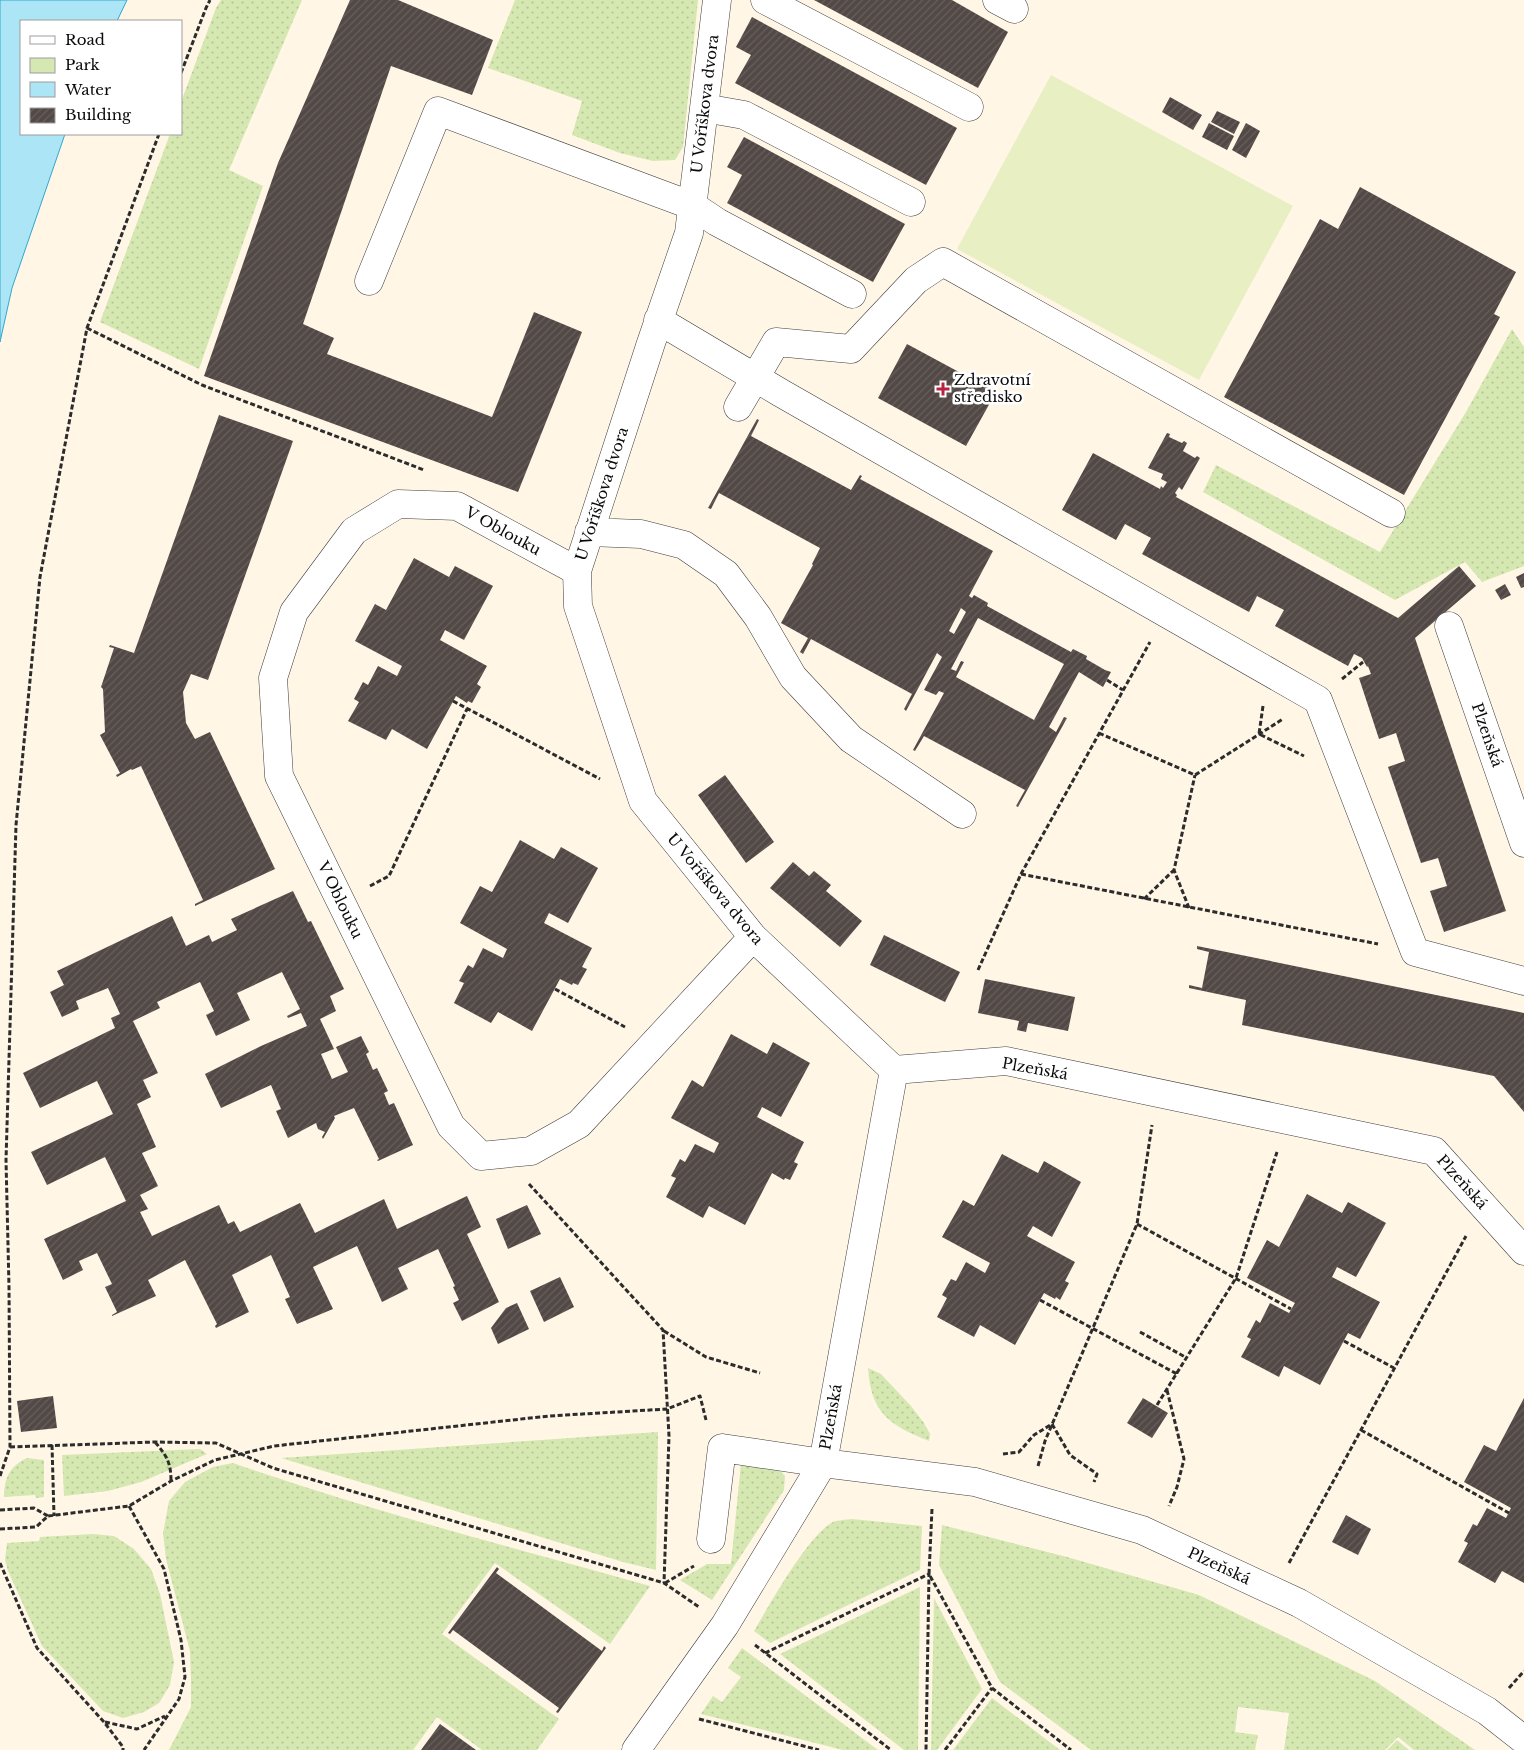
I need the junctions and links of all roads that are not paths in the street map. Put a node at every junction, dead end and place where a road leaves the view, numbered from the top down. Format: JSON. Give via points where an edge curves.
{"nodes":[{"id":1,"x":717,"y":0,"type":"edge"},
{"id":2,"x":765,"y":0,"type":"edge"},
{"id":3,"x":969,"y":107,"type":"dead end"},
{"id":4,"x":704,"y":108,"type":"junction"},
{"id":5,"x":912,"y":202,"type":"dead end"},
{"id":6,"x":693,"y":206,"type":"junction"},
{"id":7,"x":369,"y":281,"type":"dead end"},
{"id":8,"x":852,"y":294,"type":"dead end"},
{"id":9,"x":658,"y":320,"type":"junction"},
{"id":10,"x":756,"y":378,"type":"junction"},
{"id":11,"x":738,"y":407,"type":"dead end"},
{"id":12,"x":1391,"y":514,"type":"dead end"},
{"id":13,"x":589,"y":532,"type":"junction"},
{"id":14,"x":576,"y":571,"type":"junction"},
{"id":15,"x":1449,"y":626,"type":"dead end"},
{"id":16,"x":962,"y":814,"type":"dead end"},
{"id":17,"x":1524,"y":843,"type":"edge"},
{"id":18,"x":753,"y":937,"type":"junction"},
{"id":19,"x":1524,"y":981,"type":"edge"},
{"id":20,"x":894,"y":1070,"type":"junction"},
{"id":21,"x":1524,"y":1251,"type":"edge"},
{"id":22,"x":822,"y":1463,"type":"junction"},
{"id":23,"x":711,"y":1539,"type":"dead end"},
{"id":24,"x":1524,"y":1740,"type":"edge"},
{"id":25,"x":636,"y":1750,"type":"edge"}],
"edges":[{"from":1,"to":4,"type":"street","name":"U Voříškova dvora"},
{"from":2,"to":3,"type":"street"},
{"from":4,"to":5,"type":"street","via":[[744,114]]},
{"from":4,"to":6,"type":"street","name":"U Voříškova dvora"},
{"from":6,"to":7,"type":"street","via":[[438,111]]},
{"from":6,"to":8,"type":"street"},
{"from":6,"to":9,"type":"street","name":"U Voříškova dvora","via":[[689,233]]},
{"from":9,"to":10,"type":"street"},
{"from":9,"to":13,"type":"street","name":"U Voříškova dvora"},
{"from":10,"to":11,"type":"street"},
{"from":10,"to":12,"type":"street","via":[[776,342],[851,349],[916,280],[943,262]]},
{"from":10,"to":19,"type":"street","via":[[1316,698],[1415,952]]},
{"from":13,"to":14,"type":"street","name":"U Voříškova dvora"},
{"from":13,"to":16,"type":"street","via":[[641,534],[684,545],[726,574],[758,617],[793,677],[851,739]]},
{"from":14,"to":18,"type":"street","name":"U Voříškova dvora","via":[[578,606],[643,801]]},
{"from":14,"to":18,"type":"street","name":"V Oblouku","via":[[456,506],[398,504],[354,531],[294,612],[273,678],[279,776],[452,1126],[480,1156],[531,1151],[579,1124]]},
{"from":15,"to":17,"type":"street","name":"Plzeňská"},
{"from":18,"to":20,"type":"street","name":"U Voříškova dvora"},
{"from":20,"to":21,"type":"street","name":"Plzeňská","via":[[1006,1061],[1434,1151]]},
{"from":20,"to":22,"type":"street","name":"Plzeňská"},
{"from":22,"to":23,"type":"street","via":[[722,1448]]},
{"from":22,"to":24,"type":"street","name":"Plzeňská","via":[[976,1482],[1142,1530],[1298,1602],[1487,1712]]},
{"from":22,"to":25,"type":"street","name":"Plzeňská","via":[[725,1625]]}]}
